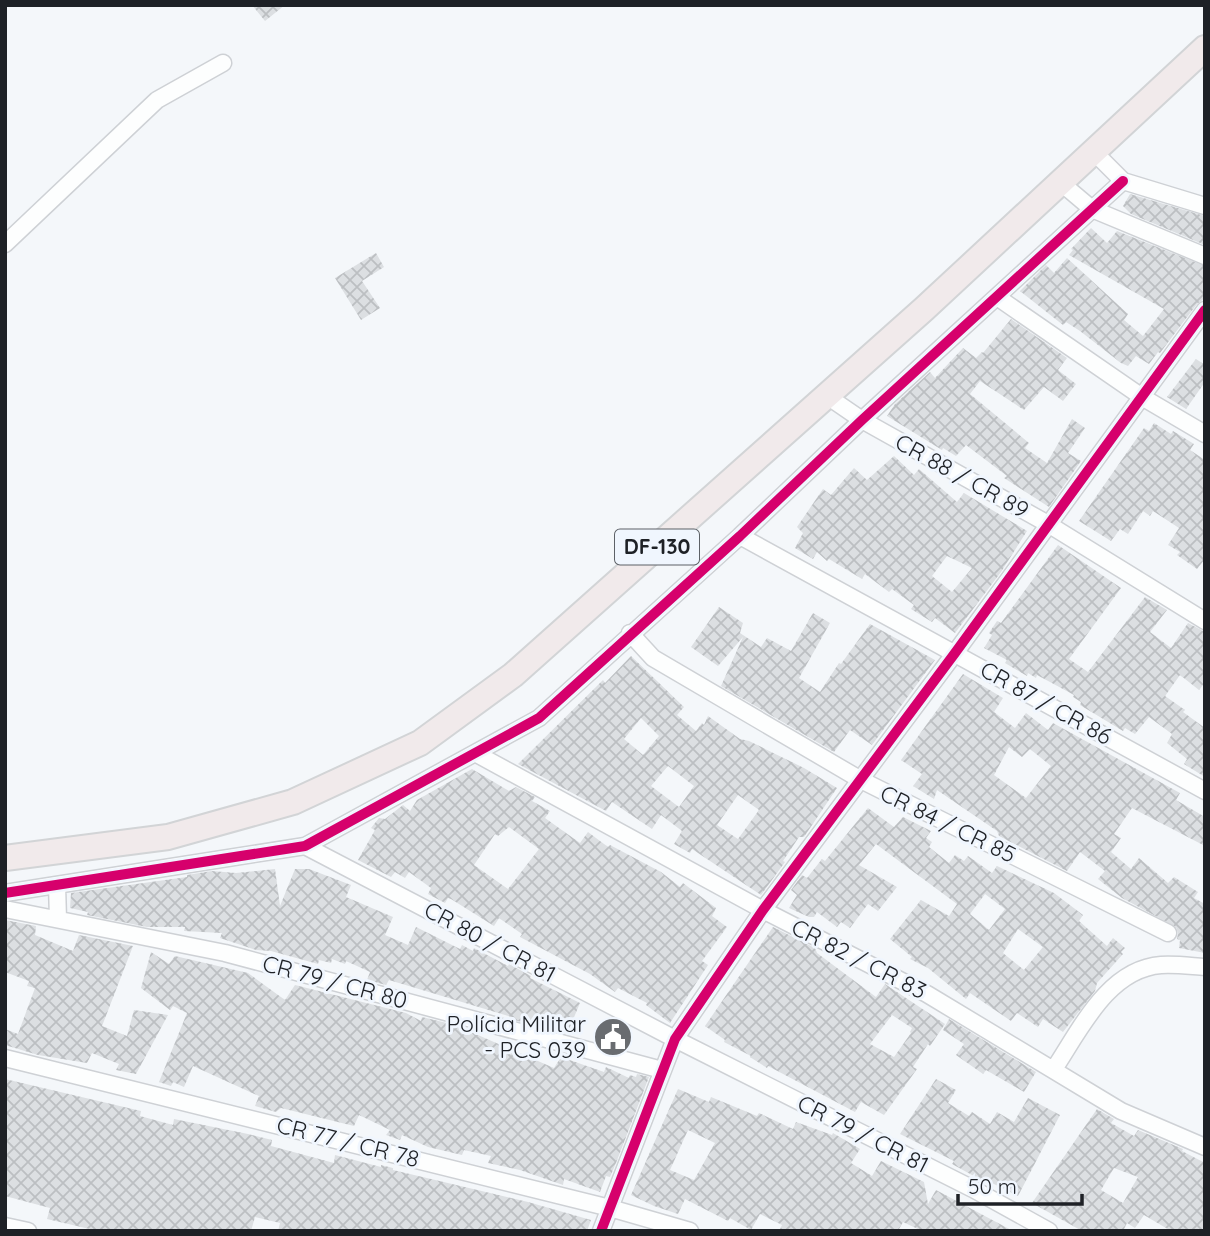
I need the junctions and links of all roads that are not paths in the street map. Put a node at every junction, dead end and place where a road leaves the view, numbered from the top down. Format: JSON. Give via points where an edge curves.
{"nodes":[{"id":1,"x":1205,"y":48,"type":"edge"},
{"id":2,"x":223,"y":63,"type":"dead end"},
{"id":3,"x":1093,"y":151,"type":"junction"},
{"id":4,"x":1123,"y":181,"type":"junction"},
{"id":5,"x":1060,"y":182,"type":"junction"},
{"id":6,"x":1205,"y":206,"type":"edge"},
{"id":7,"x":1093,"y":209,"type":"junction"},
{"id":8,"x":5,"y":244,"type":"edge"},
{"id":9,"x":1205,"y":256,"type":"edge"},
{"id":10,"x":996,"y":297,"type":"junction"},
{"id":11,"x":1205,"y":310,"type":"edge"},
{"id":12,"x":827,"y":396,"type":"junction"},
{"id":13,"x":1142,"y":397,"type":"junction"},
{"id":14,"x":862,"y":420,"type":"junction"},
{"id":15,"x":1205,"y":434,"type":"edge"},
{"id":16,"x":1048,"y":524,"type":"junction"},
{"id":17,"x":740,"y":536,"type":"junction"},
{"id":18,"x":1205,"y":621,"type":"edge"},
{"id":19,"x":630,"y":633,"type":"junction"},
{"id":20,"x":955,"y":653,"type":"junction"},
{"id":21,"x":475,"y":753,"type":"junction"},
{"id":22,"x":861,"y":780,"type":"junction"},
{"id":23,"x":1205,"y":791,"type":"edge"},
{"id":24,"x":305,"y":846,"type":"junction"},
{"id":25,"x":5,"y":858,"type":"edge"},
{"id":26,"x":57,"y":885,"type":"junction"},
{"id":27,"x":5,"y":893,"type":"edge"},
{"id":28,"x":5,"y":909,"type":"edge"},
{"id":29,"x":763,"y":910,"type":"junction"},
{"id":30,"x":58,"y":919,"type":"junction"},
{"id":31,"x":1168,"y":933,"type":"dead end"},
{"id":32,"x":1205,"y":967,"type":"edge"},
{"id":33,"x":675,"y":1039,"type":"junction"},
{"id":34,"x":5,"y":1058,"type":"edge"},
{"id":35,"x":1054,"y":1069,"type":"junction"},
{"id":36,"x":662,"y":1070,"type":"junction"},
{"id":37,"x":1205,"y":1146,"type":"edge"},
{"id":38,"x":610,"y":1208,"type":"junction"},
{"id":39,"x":5,"y":1226,"type":"edge"},
{"id":40,"x":28,"y":1231,"type":"edge"},
{"id":41,"x":601,"y":1231,"type":"edge"},
{"id":42,"x":690,"y":1231,"type":"edge"},
{"id":43,"x":1049,"y":1231,"type":"edge"}],
"edges":[{"from":1,"to":3,"type":"main road","number":"DF-130"},
{"from":2,"to":8,"type":"street","via":[[158,100]]},
{"from":3,"to":4,"type":"street"},
{"from":3,"to":5,"type":"main road","number":"DF-130"},
{"from":4,"to":6,"type":"street"},
{"from":4,"to":7,"type":"street"},
{"from":5,"to":7,"type":"street"},
{"from":5,"to":12,"type":"main road","number":"DF-130"},
{"from":7,"to":9,"type":"street"},
{"from":7,"to":10,"type":"street"},
{"from":10,"to":13,"type":"street"},
{"from":10,"to":14,"type":"street"},
{"from":11,"to":13,"type":"street"},
{"from":12,"to":14,"type":"street","name":"CR 88 / CR 89"},
{"from":12,"to":25,"type":"main road","number":"DF-130","via":[[513,675],[420,743],[293,802],[168,837]]},
{"from":13,"to":15,"type":"street"},
{"from":13,"to":16,"type":"street"},
{"from":14,"to":16,"type":"street","name":"CR 88 / CR 89"},
{"from":14,"to":17,"type":"street"},
{"from":16,"to":18,"type":"street","name":"CR 88 / CR 89"},
{"from":16,"to":20,"type":"street"},
{"from":17,"to":19,"type":"street"},
{"from":17,"to":20,"type":"street","name":"CR 87 / CR 86"},
{"from":19,"to":21,"type":"street","via":[[539,718]]},
{"from":19,"to":22,"type":"street","name":"CR 84 / CR 85","via":[[653,657]]},
{"from":20,"to":22,"type":"street"},
{"from":20,"to":23,"type":"street","name":"CR 87 / CR 86"},
{"from":21,"to":24,"type":"street"},
{"from":21,"to":29,"type":"street","name":"CR 82 / CR 83"},
{"from":22,"to":29,"type":"street"},
{"from":22,"to":31,"type":"street","name":"CR 84 / CR 85"},
{"from":24,"to":26,"type":"street"},
{"from":24,"to":33,"type":"street","name":"CR 80 / CR 81"},
{"from":26,"to":27,"type":"street"},
{"from":26,"to":30,"type":"street"},
{"from":28,"to":30,"type":"street","name":"CR 79 / CR 80"},
{"from":29,"to":33,"type":"street"},
{"from":29,"to":35,"type":"street","name":"CR 82 / CR 83","via":[[927,994]]},
{"from":30,"to":36,"type":"street","name":"CR 79 / CR 80","via":[[225,953]]},
{"from":32,"to":35,"type":"street","via":[[1159,965],[1133,972],[1094,1008]]},
{"from":33,"to":36,"type":"street"},
{"from":33,"to":43,"type":"street","name":"CR 79 / CR 81"},
{"from":34,"to":38,"type":"street","name":"CR 77 / CR 78"},
{"from":35,"to":37,"type":"street","name":"CR 82 / CR 83","via":[[1121,1111]]},
{"from":36,"to":38,"type":"street"},
{"from":38,"to":41,"type":"street"},
{"from":38,"to":42,"type":"street","name":"CR 77 / CR 78"},
{"from":39,"to":40,"type":"street"}]}
